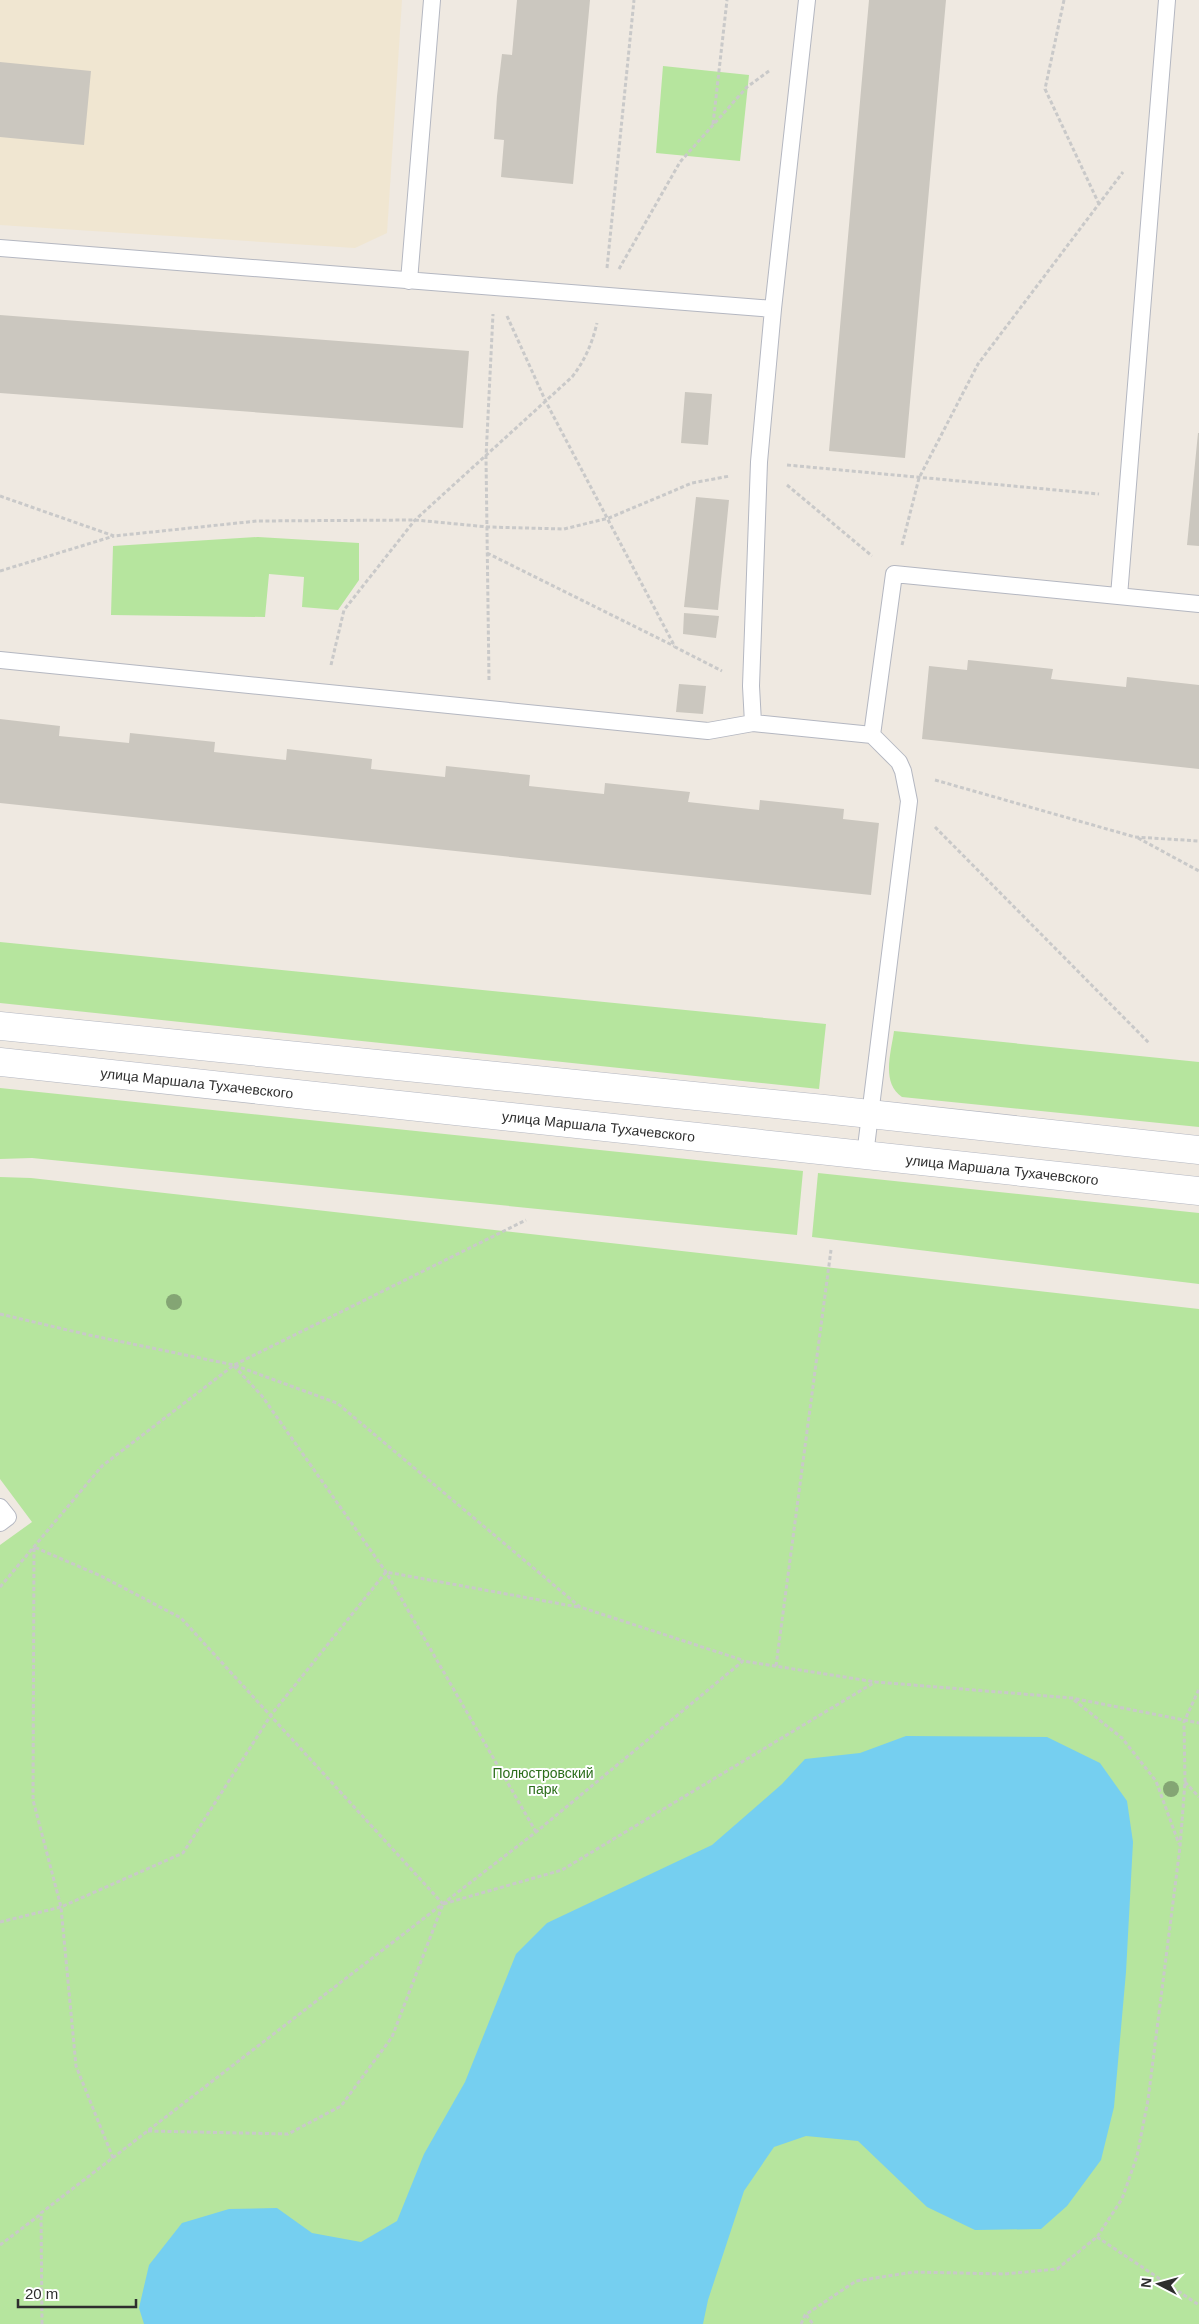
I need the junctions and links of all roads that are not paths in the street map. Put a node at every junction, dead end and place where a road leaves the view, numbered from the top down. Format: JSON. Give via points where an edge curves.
{"nodes":[{"id":1,"x":432,"y":0,"type":"edge"},
{"id":2,"x":807,"y":0,"type":"edge"},
{"id":3,"x":1167,"y":0,"type":"edge"},
{"id":4,"x":0,"y":248,"type":"edge"},
{"id":5,"x":409,"y":281,"type":"junction"},
{"id":6,"x":773,"y":310,"type":"junction"},
{"id":7,"x":1119,"y":596,"type":"junction"},
{"id":8,"x":1199,"y":604,"type":"edge"},
{"id":9,"x":0,"y":660,"type":"edge"},
{"id":10,"x":753,"y":723,"type":"junction"},
{"id":11,"x":872,"y":736,"type":"junction"},
{"id":12,"x":0,"y":1026,"type":"edge"},
{"id":13,"x":0,"y":1062,"type":"edge"},
{"id":14,"x":869,"y":1114,"type":"junction"},
{"id":15,"x":1199,"y":1150,"type":"edge"},
{"id":16,"x":865,"y":1155,"type":"junction"},
{"id":17,"x":1199,"y":1191,"type":"edge"},
{"id":18,"x":0,"y":1507,"type":"edge"},
{"id":19,"x":0,"y":1523,"type":"edge"}],
"edges":[{"from":1,"to":5,"type":"lane"},
{"from":2,"to":6,"type":"lane"},
{"from":3,"to":7,"type":"lane"},
{"from":4,"to":5,"type":"lane"},
{"from":5,"to":6,"type":"lane"},
{"from":6,"to":10,"type":"lane","via":[[759,466],[751,686]]},
{"from":7,"to":8,"type":"lane"},
{"from":7,"to":11,"type":"lane","via":[[894,574]]},
{"from":9,"to":10,"type":"lane","via":[[708,731]]},
{"from":10,"to":11,"type":"lane"},
{"from":11,"to":14,"type":"lane","via":[[899,762],[909,800]]},
{"from":12,"to":14,"type":"street"},
{"from":13,"to":16,"type":"street","name":"улица Маршала Тухачевского"},
{"from":14,"to":15,"type":"street"},
{"from":14,"to":16,"type":"lane"},
{"from":16,"to":17,"type":"street","name":"улица Маршала Тухачевского"},
{"from":18,"to":19,"type":"lane","via":[[8,1517]]}]}
